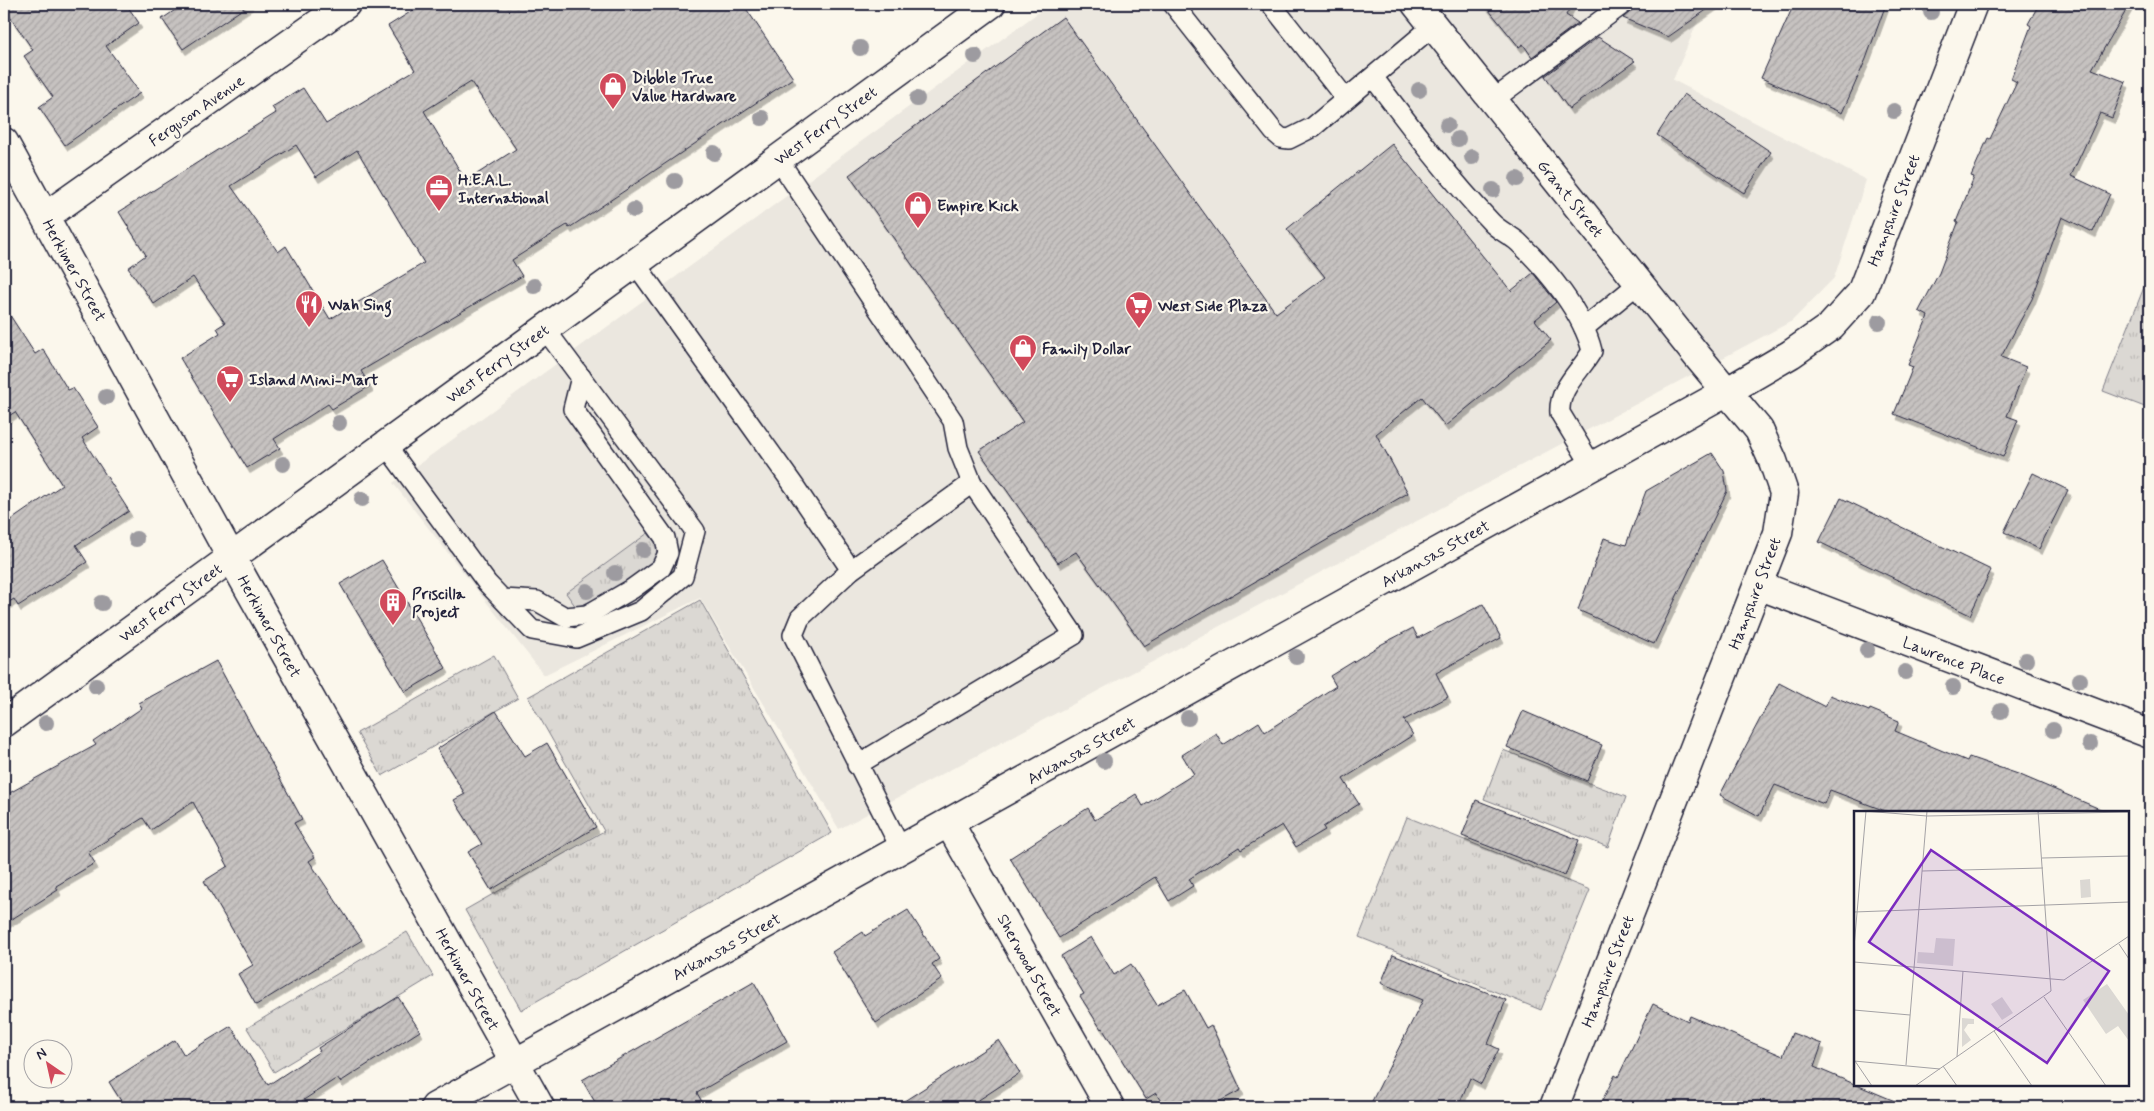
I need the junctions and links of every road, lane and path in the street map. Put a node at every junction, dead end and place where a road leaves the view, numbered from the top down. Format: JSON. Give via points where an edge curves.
{"nodes":[{"id":1,"x":346,"y":4,"type":"edge"},
{"id":2,"x":991,"y":4,"type":"edge"},
{"id":3,"x":1271,"y":4,"type":"edge"},
{"id":4,"x":1416,"y":4,"type":"edge"},
{"id":5,"x":1624,"y":4,"type":"edge"},
{"id":6,"x":1973,"y":4,"type":"edge"},
{"id":7,"x":1181,"y":6,"type":"edge"},
{"id":8,"x":1434,"y":26,"type":"junction"},
{"id":9,"x":1373,"y":77,"type":"junction"},
{"id":10,"x":1346,"y":100,"type":"junction"},
{"id":11,"x":1493,"y":100,"type":"junction"},
{"id":12,"x":4,"y":142,"type":"edge"},
{"id":13,"x":778,"y":159,"type":"junction"},
{"id":14,"x":46,"y":216,"type":"junction"},
{"id":15,"x":635,"y":263,"type":"junction"},
{"id":16,"x":1640,"y":283,"type":"junction"},
{"id":17,"x":1584,"y":328,"type":"junction"},
{"id":18,"x":545,"y":329,"type":"junction"},
{"id":19,"x":581,"y":377,"type":"junction"},
{"id":20,"x":1726,"y":392,"type":"junction"},
{"id":21,"x":386,"y":445,"type":"junction"},
{"id":22,"x":1592,"y":466,"type":"junction"},
{"id":23,"x":972,"y":483,"type":"junction"},
{"id":24,"x":231,"y":557,"type":"junction"},
{"id":25,"x":851,"y":570,"type":"junction"},
{"id":26,"x":1758,"y":585,"type":"junction"},
{"id":27,"x":503,"y":599,"type":"junction"},
{"id":28,"x":4,"y":723,"type":"edge"},
{"id":29,"x":2150,"y":734,"type":"edge"},
{"id":30,"x":857,"y":764,"type":"junction"},
{"id":31,"x":949,"y":822,"type":"junction"},
{"id":32,"x":901,"y":849,"type":"junction"},
{"id":33,"x":514,"y":1063,"type":"junction"},
{"id":34,"x":435,"y":1107,"type":"edge"},
{"id":35,"x":540,"y":1107,"type":"edge"},
{"id":36,"x":1110,"y":1107,"type":"edge"},
{"id":37,"x":1554,"y":1107,"type":"edge"}],
"edges":[{"from":1,"to":14,"type":"street","name":"Ferguson Avenue"},
{"from":2,"to":13,"type":"street","name":"West Ferry Street"},
{"from":3,"to":10,"type":"lane"},
{"from":4,"to":8,"type":"street","name":"Grant Street"},
{"from":5,"to":11,"type":"lane"},
{"from":6,"to":20,"type":"street","name":"Hampshire Street","via":[[1861,293],[1831,326]]},
{"from":7,"to":10,"type":"lane","via":[[1266,123],[1281,138],[1289,139],[1313,127]]},
{"from":8,"to":9,"type":"lane"},
{"from":8,"to":11,"type":"street","name":"Grant Street"},
{"from":9,"to":10,"type":"lane"},
{"from":9,"to":17,"type":"lane","via":[[1492,224],[1517,241],[1551,276]]},
{"from":11,"to":16,"type":"street","name":"Grant Street"},
{"from":12,"to":14,"type":"street","name":"Herkimer Street"},
{"from":13,"to":15,"type":"street","name":"West Ferry Street"},
{"from":13,"to":23,"type":"lane","via":[[954,421],[958,448]]},
{"from":14,"to":24,"type":"street","name":"Herkimer Street"},
{"from":15,"to":18,"type":"street","name":"West Ferry Street"},
{"from":15,"to":25,"type":"lane"},
{"from":16,"to":17,"type":"lane"},
{"from":16,"to":20,"type":"street","name":"Grant Street"},
{"from":17,"to":22,"type":"lane","via":[[1592,351],[1559,403],[1560,413]]},
{"from":18,"to":19,"type":"lane"},
{"from":18,"to":21,"type":"street","name":"West Ferry Street"},
{"from":19,"to":27,"type":"lane","via":[[573,409],[664,538],[668,553],[661,568],[588,615],[565,617],[537,601]]},
{"from":19,"to":27,"type":"lane","via":[[695,531],[683,576],[641,611],[576,638],[532,630]]},
{"from":20,"to":22,"type":"street","name":"Arkansas Street"},
{"from":20,"to":26,"type":"street","name":"Hampshire Street","via":[[1759,430],[1784,493],[1778,533]]},
{"from":21,"to":24,"type":"street","name":"West Ferry Street"},
{"from":21,"to":27,"type":"lane","via":[[481,575]]},
{"from":22,"to":31,"type":"street","name":"Arkansas Street"},
{"from":23,"to":25,"type":"lane"},
{"from":23,"to":30,"type":"lane","via":[[1074,635]]},
{"from":24,"to":28,"type":"street","name":"West Ferry Street"},
{"from":24,"to":33,"type":"street","name":"Herkimer Street"},
{"from":25,"to":30,"type":"lane","via":[[800,618],[793,635]]},
{"from":26,"to":29,"type":"street","name":"Lawrence Place"},
{"from":26,"to":37,"type":"street","name":"Hampshire Street"},
{"from":30,"to":32,"type":"lane"},
{"from":31,"to":32,"type":"street","name":"Arkansas Street"},
{"from":31,"to":36,"type":"street","name":"Sherwood Street"},
{"from":32,"to":33,"type":"street","name":"Arkansas Street"},
{"from":33,"to":34,"type":"street","name":"Arkansas Street"},
{"from":33,"to":35,"type":"street","name":"Herkimer Street"}]}
